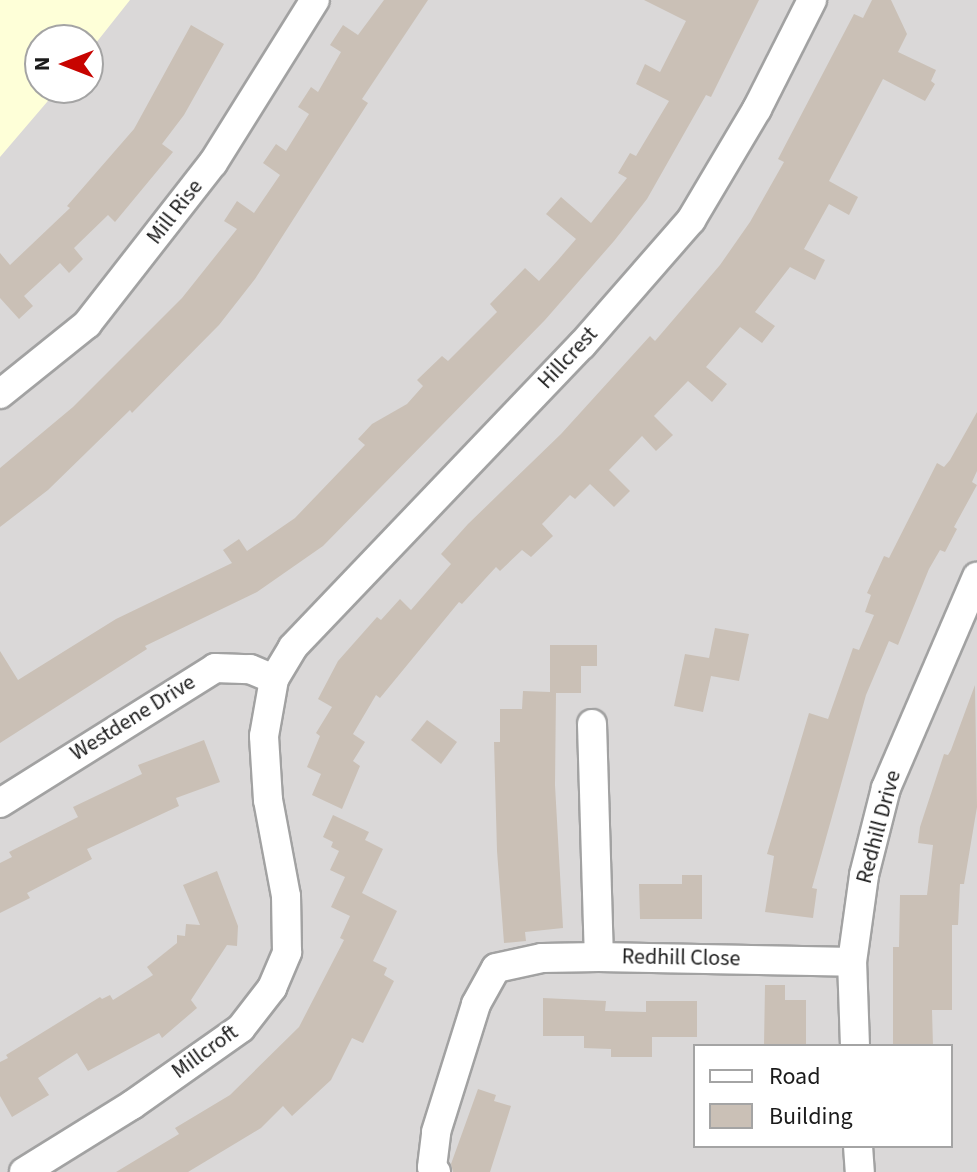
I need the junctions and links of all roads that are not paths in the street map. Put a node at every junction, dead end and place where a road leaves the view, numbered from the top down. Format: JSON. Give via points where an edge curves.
{"nodes":[{"id":1,"x":315,"y":0,"type":"edge"},
{"id":2,"x":812,"y":0,"type":"edge"},
{"id":3,"x":0,"y":394,"type":"edge"},
{"id":4,"x":977,"y":577,"type":"edge"},
{"id":5,"x":274,"y":679,"type":"junction"},
{"id":6,"x":592,"y":724,"type":"dead end"},
{"id":7,"x":0,"y":803,"type":"edge"},
{"id":8,"x":599,"y":957,"type":"junction"},
{"id":9,"x":852,"y":962,"type":"junction"},
{"id":10,"x":855,"y":1044,"type":"edge"},
{"id":11,"x":858,"y":1148,"type":"edge"},
{"id":12,"x":24,"y":1172,"type":"edge"},
{"id":13,"x":436,"y":1172,"type":"edge"},
{"id":14,"x":860,"y":1172,"type":"edge"}],
"edges":[{"from":1,"to":3,"type":"street","name":"Mill Rise","via":[[213,163],[87,324]]},
{"from":2,"to":5,"type":"street","name":"Hillcrest","via":[[757,109],[691,220],[582,345],[293,647]]},
{"from":4,"to":9,"type":"street","name":"Redhill Drive","via":[[886,788],[864,875]]},
{"from":5,"to":7,"type":"street","name":"Westdene Drive","via":[[250,669],[215,668]]},
{"from":5,"to":12,"type":"street","name":"Millcroft","via":[[264,736],[268,800],[286,896],[287,952],[272,988],[241,1028]]},
{"from":6,"to":8,"type":"street","name":"Redhill Close"},
{"from":8,"to":9,"type":"street","name":"Redhill Close"},
{"from":8,"to":13,"type":"street","via":[[542,958],[496,968],[476,1004],[436,1132]]},
{"from":9,"to":10,"type":"street","name":"Redhill Drive"},
{"from":11,"to":14,"type":"street"}]}
